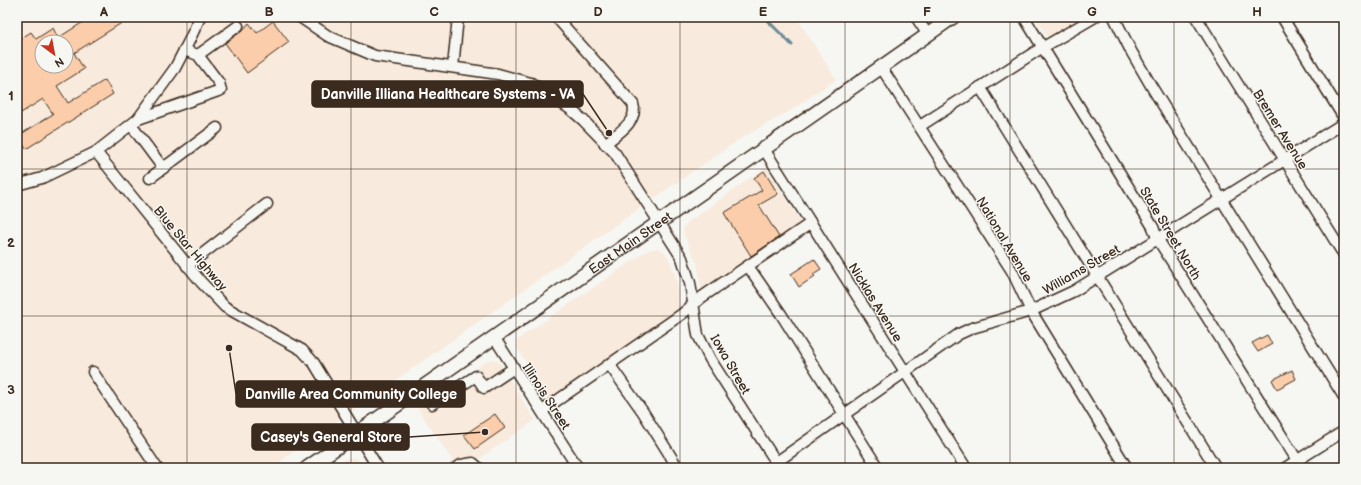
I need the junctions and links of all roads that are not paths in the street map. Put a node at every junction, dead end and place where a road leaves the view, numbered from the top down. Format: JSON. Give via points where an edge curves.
{"nodes":[{"id":1,"x":200,"y":17,"type":"edge"},
{"id":2,"x":300,"y":17,"type":"edge"},
{"id":3,"x":458,"y":17,"type":"edge"},
{"id":4,"x":556,"y":17,"type":"edge"},
{"id":5,"x":916,"y":17,"type":"edge"},
{"id":6,"x":953,"y":17,"type":"edge"},
{"id":7,"x":1024,"y":17,"type":"edge"},
{"id":8,"x":1095,"y":17,"type":"edge"},
{"id":9,"x":1114,"y":17,"type":"edge"},
{"id":10,"x":1196,"y":17,"type":"edge"},
{"id":11,"x":1282,"y":17,"type":"edge"},
{"id":12,"x":238,"y":26,"type":"dead end"},
{"id":13,"x":928,"y":34,"type":"junction"},
{"id":14,"x":1043,"y":47,"type":"junction"},
{"id":15,"x":184,"y":50,"type":"junction"},
{"id":16,"x":198,"y":55,"type":"junction"},
{"id":17,"x":453,"y":66,"type":"junction"},
{"id":18,"x":881,"y":67,"type":"junction"},
{"id":19,"x":980,"y":87,"type":"junction"},
{"id":20,"x":1344,"y":118,"type":"edge"},
{"id":21,"x":135,"y":122,"type":"junction"},
{"id":22,"x":1344,"y":123,"type":"edge"},
{"id":23,"x":920,"y":126,"type":"junction"},
{"id":24,"x":217,"y":128,"type":"dead end"},
{"id":25,"x":605,"y":144,"type":"junction"},
{"id":26,"x":764,"y":149,"type":"junction"},
{"id":27,"x":96,"y":152,"type":"junction"},
{"id":28,"x":1285,"y":160,"type":"junction"},
{"id":29,"x":163,"y":168,"type":"junction"},
{"id":30,"x":150,"y":178,"type":"dead end"},
{"id":31,"x":17,"y":185,"type":"edge"},
{"id":32,"x":1221,"y":199,"type":"junction"},
{"id":33,"x":267,"y":204,"type":"dead end"},
{"id":34,"x":660,"y":222,"type":"junction"},
{"id":35,"x":811,"y":223,"type":"junction"},
{"id":36,"x":1157,"y":238,"type":"junction"},
{"id":37,"x":1344,"y":255,"type":"edge"},
{"id":38,"x":188,"y":266,"type":"junction"},
{"id":39,"x":748,"y":266,"type":"junction"},
{"id":40,"x":1098,"y":275,"type":"junction"},
{"id":41,"x":692,"y":305,"type":"junction"},
{"id":42,"x":1031,"y":311,"type":"junction"},
{"id":43,"x":494,"y":337,"type":"junction"},
{"id":44,"x":610,"y":364,"type":"junction"},
{"id":45,"x":514,"y":368,"type":"junction"},
{"id":46,"x":93,"y":372,"type":"dead end"},
{"id":47,"x":905,"y":372,"type":"junction"},
{"id":48,"x":421,"y":388,"type":"junction"},
{"id":49,"x":1344,"y":397,"type":"edge"},
{"id":50,"x":542,"y":411,"type":"junction"},
{"id":51,"x":845,"y":414,"type":"junction"},
{"id":52,"x":1344,"y":432,"type":"edge"},
{"id":53,"x":356,"y":433,"type":"junction"},
{"id":54,"x":1297,"y":460,"type":"junction"},
{"id":55,"x":775,"y":466,"type":"edge"},
{"id":56,"x":157,"y":468,"type":"edge"},
{"id":57,"x":307,"y":468,"type":"edge"},
{"id":58,"x":378,"y":468,"type":"edge"},
{"id":59,"x":456,"y":468,"type":"edge"},
{"id":60,"x":479,"y":468,"type":"edge"},
{"id":61,"x":578,"y":468,"type":"edge"},
{"id":62,"x":678,"y":468,"type":"edge"},
{"id":63,"x":878,"y":468,"type":"edge"},
{"id":64,"x":966,"y":468,"type":"edge"},
{"id":65,"x":1126,"y":468,"type":"edge"},
{"id":66,"x":1216,"y":468,"type":"edge"},
{"id":67,"x":1285,"y":468,"type":"edge"}],
"edges":[{"from":1,"to":15,"type":"street"},
{"from":2,"to":17,"type":"street","name":"Iowa Street","via":[[328,36],[375,56]]},
{"from":3,"to":17,"type":"street"},
{"from":4,"to":25,"type":"street","via":[[636,110],[621,131]]},
{"from":5,"to":13,"type":"street"},
{"from":6,"to":13,"type":"main road","name":"East Main Street"},
{"from":7,"to":14,"type":"street","name":"State Street North"},
{"from":8,"to":14,"type":"street"},
{"from":9,"to":32,"type":"street","via":[[1153,89]]},
{"from":10,"to":28,"type":"street","name":"Bremer Avenue"},
{"from":11,"to":20,"type":"street"},
{"from":12,"to":16,"type":"street"},
{"from":13,"to":18,"type":"main road","name":"East Main Street"},
{"from":14,"to":19,"type":"street"},
{"from":14,"to":36,"type":"street","name":"State Street North","via":[[1149,220]]},
{"from":15,"to":16,"type":"street"},
{"from":15,"to":21,"type":"street","via":[[174,69]]},
{"from":16,"to":21,"type":"street","via":[[219,83],[220,90]]},
{"from":17,"to":25,"type":"street","name":"Iowa Street","via":[[498,74],[540,87],[569,108]]},
{"from":18,"to":23,"type":"street","name":"National Avenue"},
{"from":18,"to":26,"type":"main road","name":"East Main Street"},
{"from":19,"to":23,"type":"street"},
{"from":19,"to":40,"type":"street","via":[[1033,170],[1063,223]]},
{"from":21,"to":27,"type":"street"},
{"from":21,"to":29,"type":"street"},
{"from":22,"to":28,"type":"street","name":"Williams Street"},
{"from":23,"to":42,"type":"street","name":"National Avenue","via":[[1012,270]]},
{"from":24,"to":29,"type":"street"},
{"from":25,"to":34,"type":"street","name":"Iowa Street","via":[[615,153]]},
{"from":26,"to":34,"type":"main road","name":"East Main Street"},
{"from":26,"to":35,"type":"street","name":"Nicklas Avenue"},
{"from":27,"to":31,"type":"street","via":[[42,178]]},
{"from":27,"to":38,"type":"street","name":"Blue Star Highway"},
{"from":28,"to":32,"type":"street","name":"Williams Street"},
{"from":28,"to":37,"type":"street","name":"Bremer Avenue"},
{"from":29,"to":30,"type":"street"},
{"from":32,"to":36,"type":"street","name":"Williams Street"},
{"from":32,"to":49,"type":"street"},
{"from":33,"to":38,"type":"street"},
{"from":34,"to":41,"type":"street","name":"Iowa Street","via":[[682,258],[690,283]]},
{"from":34,"to":43,"type":"main road","name":"East Main Street"},
{"from":35,"to":39,"type":"street"},
{"from":35,"to":47,"type":"street","name":"Nicklas Avenue"},
{"from":36,"to":40,"type":"street","name":"Williams Street"},
{"from":36,"to":54,"type":"street","name":"State Street North"},
{"from":38,"to":53,"type":"street","name":"Blue Star Highway","via":[[224,307],[302,350],[314,363]]},
{"from":39,"to":41,"type":"street"},
{"from":39,"to":51,"type":"street"},
{"from":40,"to":42,"type":"street","name":"Williams Street","via":[[1074,291]]},
{"from":40,"to":66,"type":"street"},
{"from":41,"to":44,"type":"street"},
{"from":41,"to":55,"type":"street","name":"Iowa Street","via":[[698,335],[710,359]]},
{"from":42,"to":47,"type":"street","name":"Williams Street","via":[[959,334]]},
{"from":42,"to":65,"type":"street","name":"National Avenue"},
{"from":43,"to":45,"type":"street","name":"Illinois Street"},
{"from":43,"to":48,"type":"main road","name":"East Main Street"},
{"from":44,"to":50,"type":"street"},
{"from":44,"to":62,"type":"street"},
{"from":45,"to":48,"type":"street","via":[[484,388],[476,376],[432,404]]},
{"from":45,"to":50,"type":"street","name":"Illinois Street"},
{"from":46,"to":56,"type":"street"},
{"from":47,"to":51,"type":"street","name":"Williams Street"},
{"from":47,"to":64,"type":"street","name":"Nicklas Avenue"},
{"from":48,"to":53,"type":"main road","name":"East Main Street"},
{"from":50,"to":61,"type":"street","name":"Illinois Street"},
{"from":51,"to":55,"type":"street","name":"Williams Street"},
{"from":51,"to":63,"type":"street"},
{"from":52,"to":54,"type":"street"},
{"from":53,"to":57,"type":"main road","name":"East Main Street"},
{"from":53,"to":58,"type":"street","name":"Blue Star Highway"},
{"from":54,"to":67,"type":"street"},
{"from":59,"to":60,"type":"street","via":[[473,463]]}]}
